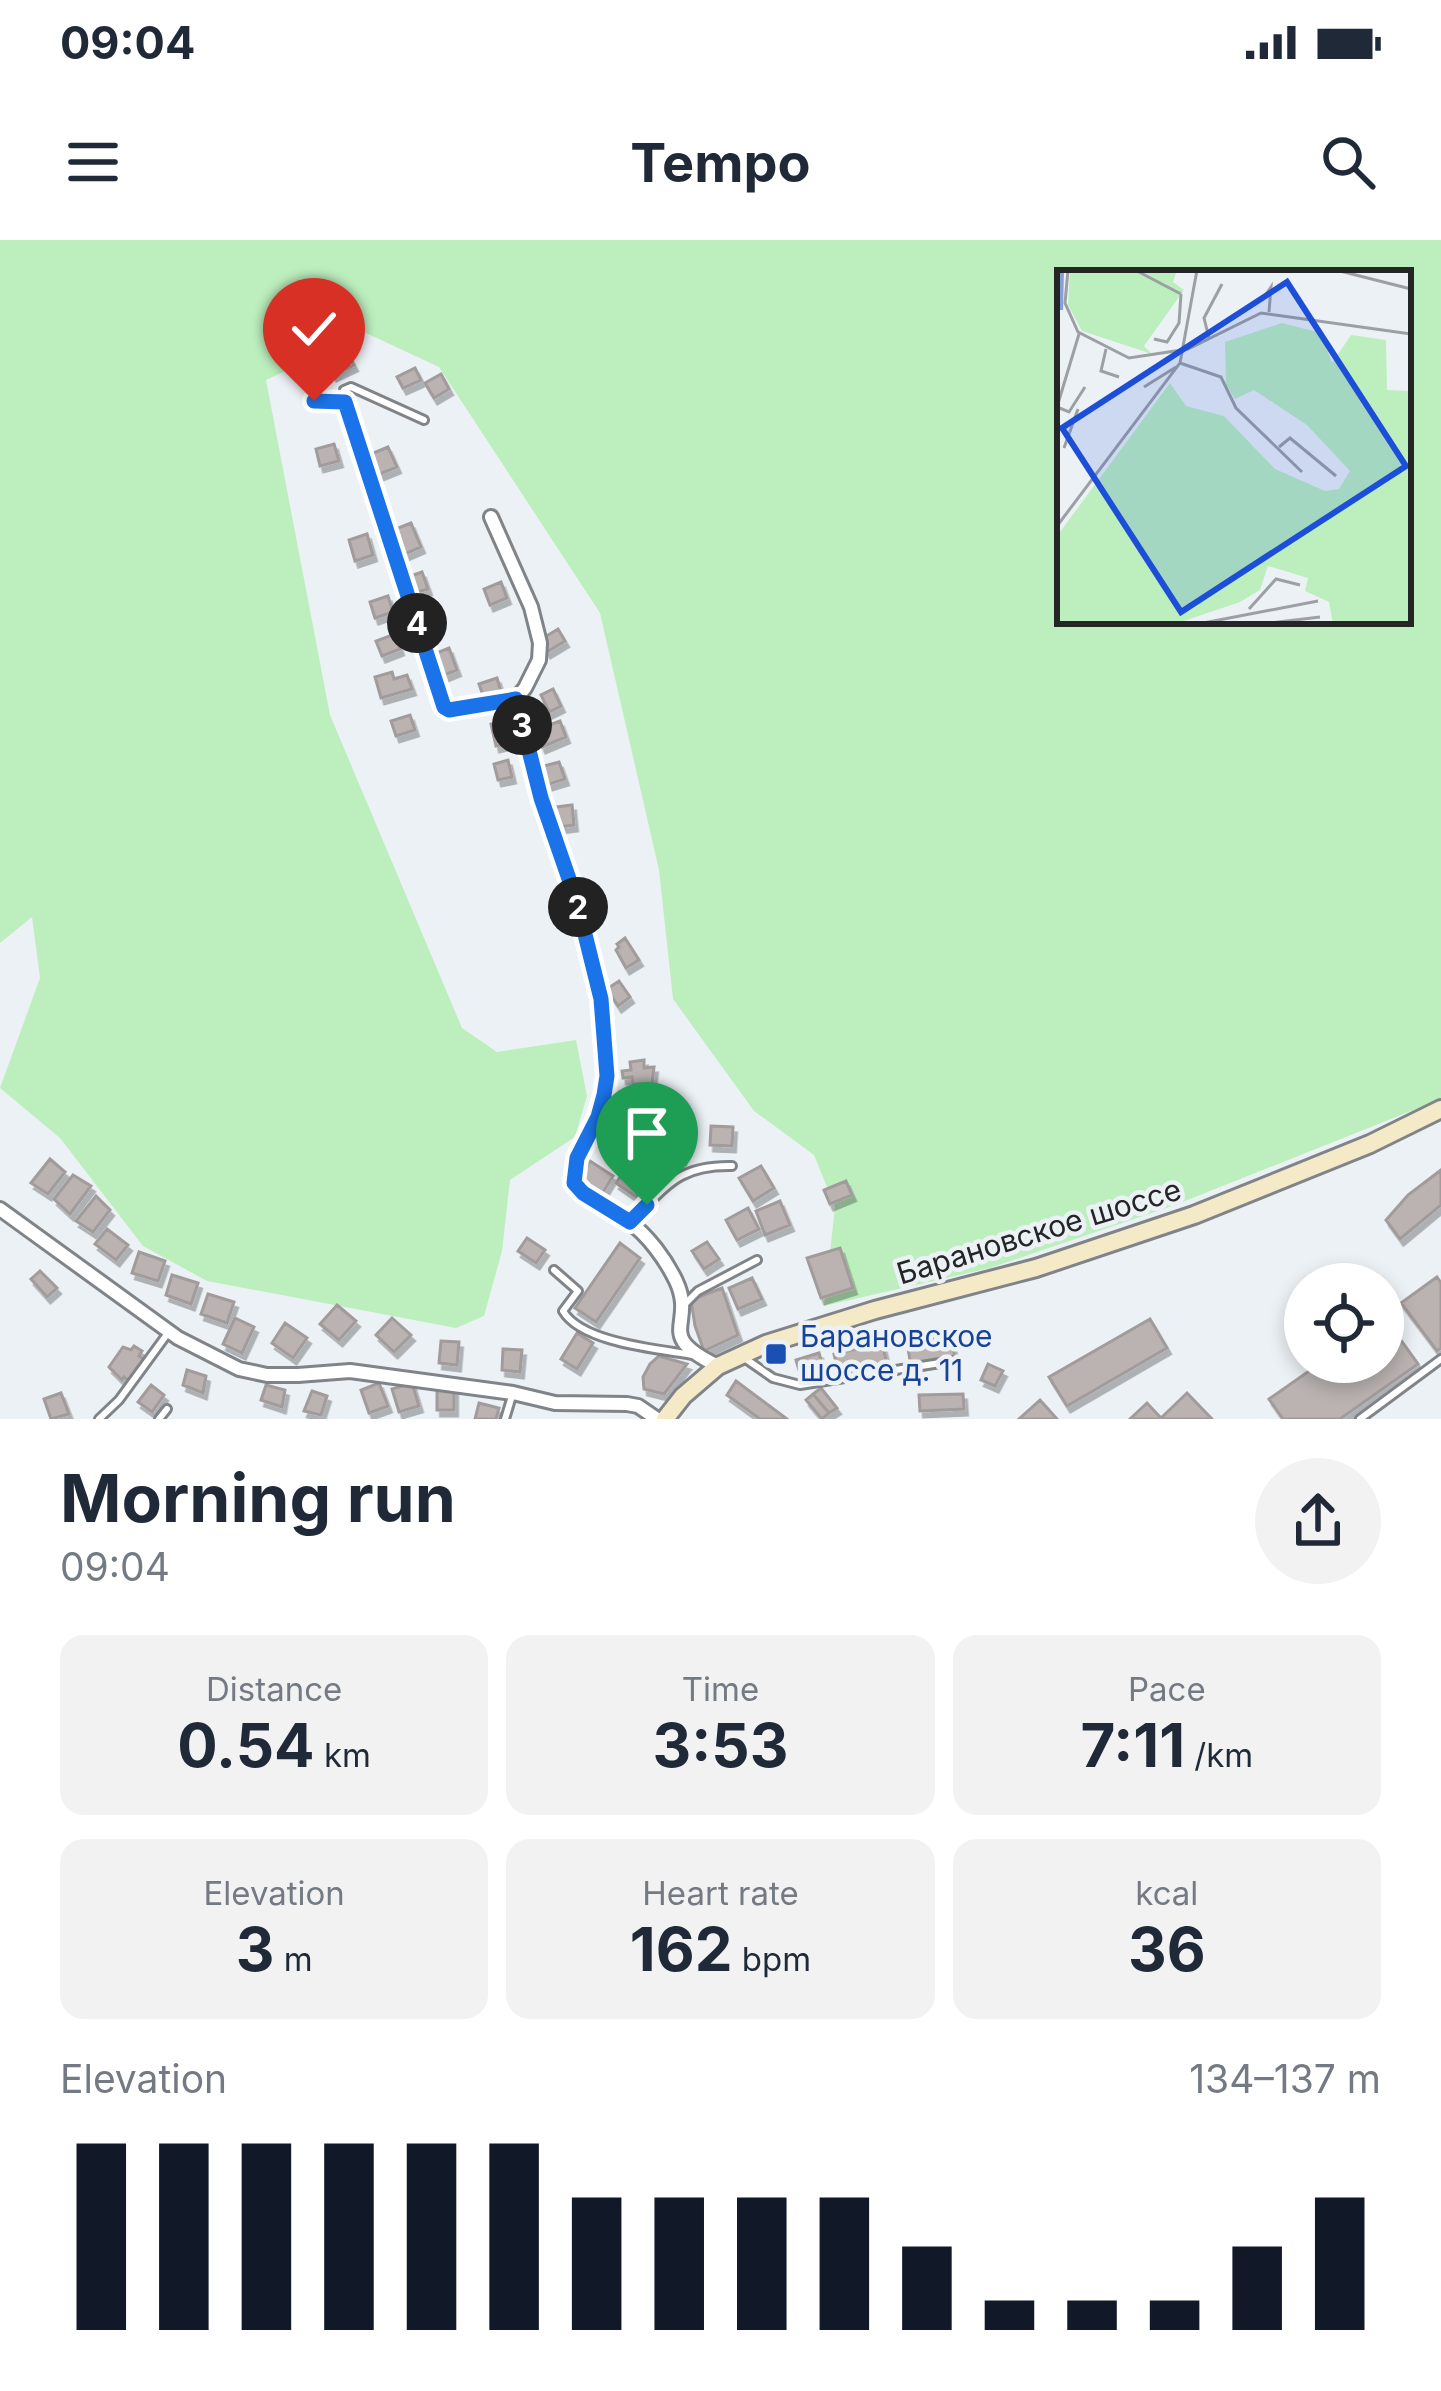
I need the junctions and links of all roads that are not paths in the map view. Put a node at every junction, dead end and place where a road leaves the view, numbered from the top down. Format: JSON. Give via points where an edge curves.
{"nodes":[{"id":1,"x":314,"y":401,"type":"dead end"},
{"id":2,"x":345,"y":402,"type":"junction"},
{"id":3,"x":424,"y":420,"type":"dead end"},
{"id":4,"x":491,"y":518,"type":"dead end"},
{"id":5,"x":516,"y":699,"type":"junction"},
{"id":6,"x":1441,"y":1109,"type":"edge"},
{"id":7,"x":733,"y":1166,"type":"dead end"},
{"id":8,"x":0,"y":1208,"type":"edge"},
{"id":9,"x":630,"y":1222,"type":"junction"},
{"id":10,"x":757,"y":1260,"type":"dead end"},
{"id":11,"x":554,"y":1270,"type":"dead end"},
{"id":12,"x":683,"y":1305,"type":"junction"},
{"id":13,"x":169,"y":1332,"type":"junction"},
{"id":14,"x":740,"y":1354,"type":"junction"},
{"id":15,"x":697,"y":1355,"type":"junction"},
{"id":16,"x":1441,"y":1359,"type":"edge"},
{"id":17,"x":952,"y":1361,"type":"dead end"},
{"id":18,"x":718,"y":1366,"type":"junction"},
{"id":19,"x":513,"y":1393,"type":"junction"},
{"id":20,"x":166,"y":1409,"type":"dead end"},
{"id":21,"x":99,"y":1419,"type":"edge"},
{"id":22,"x":159,"y":1419,"type":"edge"},
{"id":23,"x":505,"y":1419,"type":"edge"},
{"id":24,"x":661,"y":1419,"type":"edge"},
{"id":25,"x":1360,"y":1419,"type":"edge"}],
"edges":[{"from":1,"to":2,"type":"lane"},
{"from":2,"to":3,"type":"lane","via":[[351,387]]},
{"from":2,"to":5,"type":"street","via":[[444,707]]},
{"from":4,"to":5,"type":"street","via":[[540,643],[535,672]]},
{"from":5,"to":9,"type":"street","via":[[601,999],[604,1095],[574,1183]]},
{"from":6,"to":14,"type":"main road","name":"Барановское шоссе","via":[[1194,1215]]},
{"from":7,"to":9,"type":"lane","via":[[698,1166]]},
{"from":8,"to":13,"type":"street","name":"Барановское шоссе"},
{"from":9,"to":12,"type":"street","via":[[661,1256]]},
{"from":10,"to":12,"type":"lane"},
{"from":11,"to":15,"type":"lane","via":[[578,1291],[563,1311],[572,1322],[641,1347]]},
{"from":12,"to":15,"type":"street","via":[[679,1327]]},
{"from":13,"to":19,"type":"street","name":"Барановское шоссе","via":[[238,1369],[267,1375],[350,1371]]},
{"from":13,"to":21,"type":"lane"},
{"from":14,"to":17,"type":"lane","via":[[773,1378],[800,1385]]},
{"from":14,"to":18,"type":"main road","name":"Барановское шоссе"},
{"from":15,"to":18,"type":"street"},
{"from":16,"to":25,"type":"lane"},
{"from":18,"to":24,"type":"main road","name":"Барановское шоссе"},
{"from":19,"to":23,"type":"lane"},
{"from":19,"to":24,"type":"street","name":"Барановское шоссе","via":[[574,1405],[627,1404]]},
{"from":20,"to":22,"type":"lane"}]}
